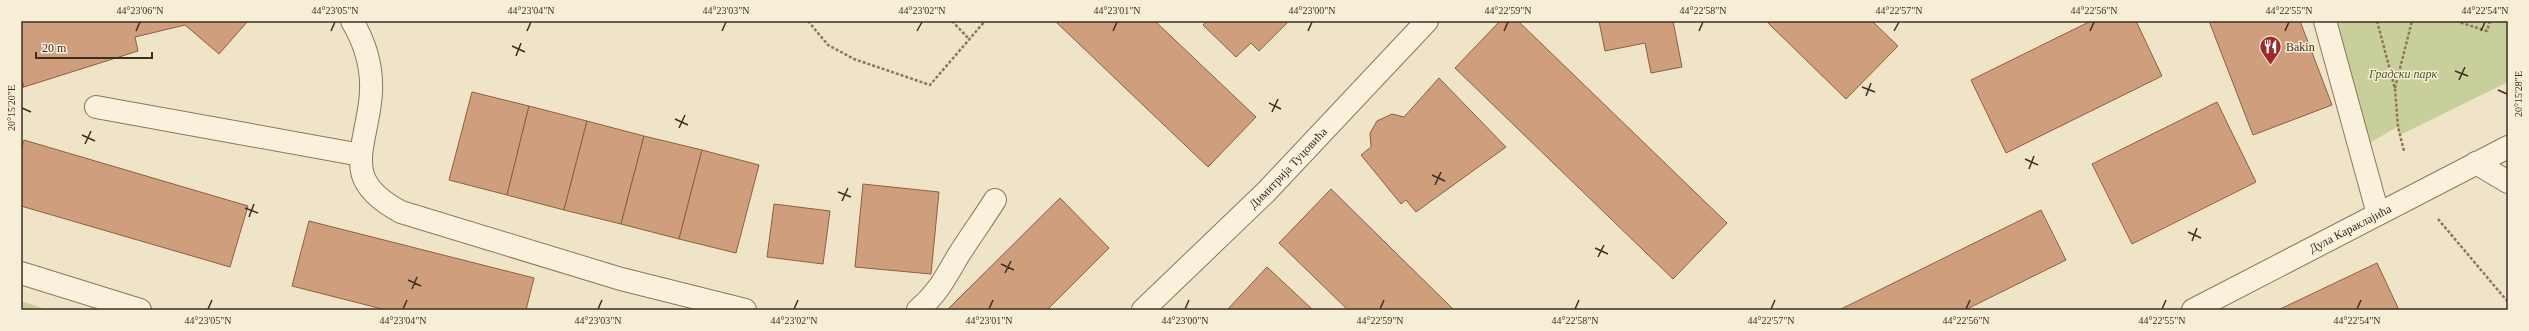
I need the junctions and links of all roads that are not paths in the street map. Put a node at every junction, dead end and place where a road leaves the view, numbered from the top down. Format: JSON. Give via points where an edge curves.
{"nodes":[{"id":1,"x":352,"y":21,"type":"edge"},
{"id":2,"x":1427,"y":21,"type":"edge"},
{"id":3,"x":2325,"y":21,"type":"edge"},
{"id":4,"x":96,"y":107,"type":"dead end"},
{"id":5,"x":2508,"y":147,"type":"edge"},
{"id":6,"x":361,"y":155,"type":"junction"},
{"id":7,"x":2476,"y":163,"type":"junction"},
{"id":8,"x":2508,"y":182,"type":"edge"},
{"id":9,"x":995,"y":200,"type":"dead end"},
{"id":10,"x":2378,"y":214,"type":"junction"},
{"id":11,"x":21,"y":273,"type":"edge"},
{"id":12,"x":140,"y":310,"type":"edge"},
{"id":13,"x":745,"y":310,"type":"edge"},
{"id":14,"x":918,"y":310,"type":"edge"},
{"id":15,"x":1143,"y":310,"type":"edge"},
{"id":16,"x":2193,"y":310,"type":"edge"}],
"edges":[{"from":1,"to":6,"type":"street","via":[[363,42],[370,64],[370,104]]},
{"from":2,"to":15,"type":"street","name":"Димитрија Туцовића","via":[[1266,192]]},
{"from":3,"to":10,"type":"street"},
{"from":4,"to":6,"type":"street"},
{"from":5,"to":7,"type":"street","name":"Дула Караклајића"},
{"from":6,"to":13,"type":"street","via":[[360,167],[371,190],[385,204],[401,212],[621,279]]},
{"from":7,"to":8,"type":"street"},
{"from":7,"to":10,"type":"street","name":"Дула Караклајића"},
{"from":9,"to":14,"type":"street","via":[[957,258],[946,280]]},
{"from":10,"to":16,"type":"street","name":"Дула Караклајића"},
{"from":11,"to":12,"type":"street"}]}
